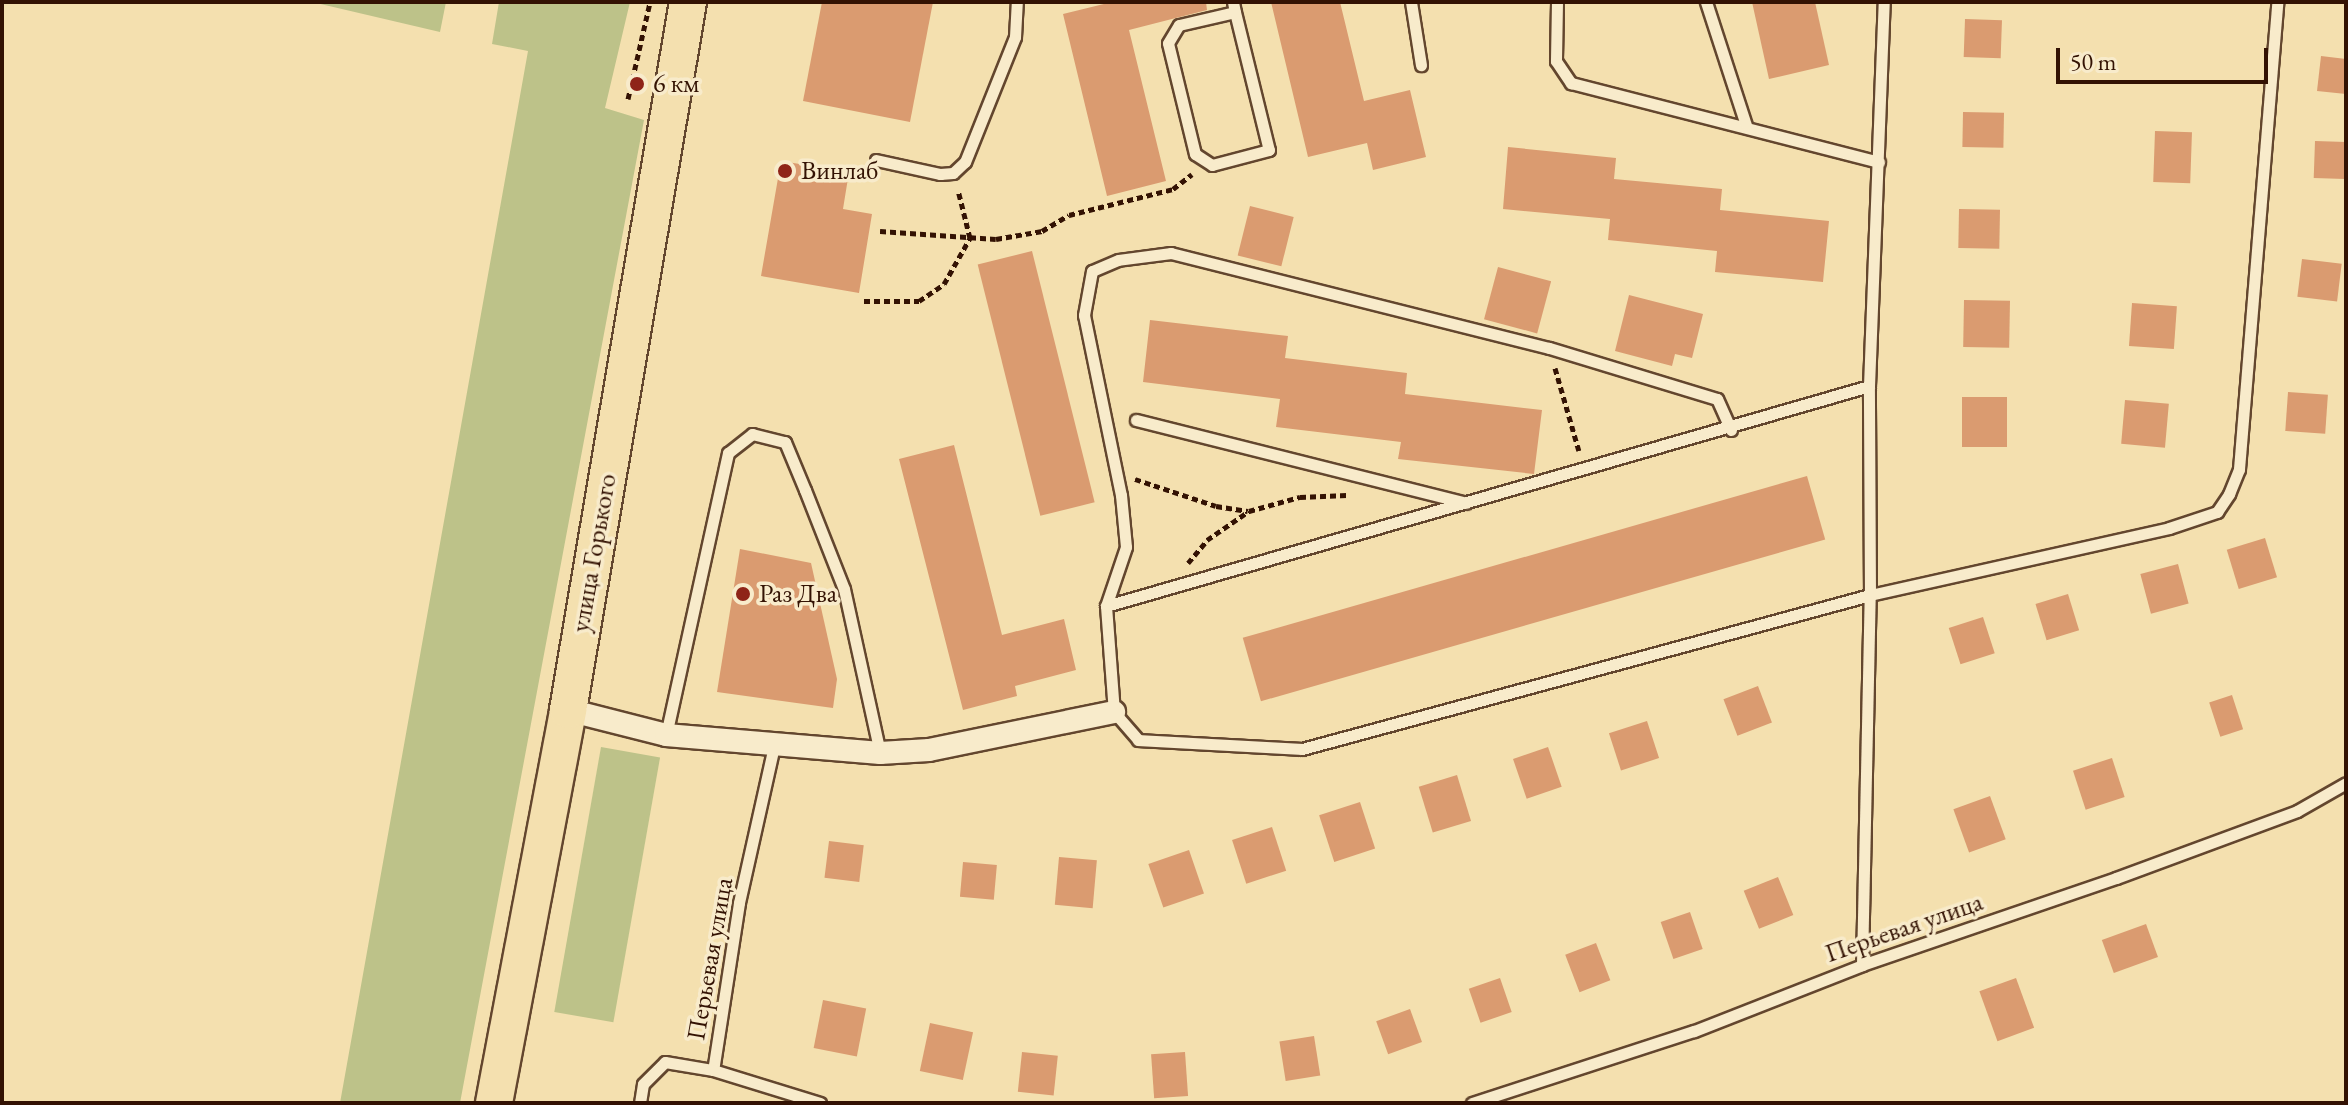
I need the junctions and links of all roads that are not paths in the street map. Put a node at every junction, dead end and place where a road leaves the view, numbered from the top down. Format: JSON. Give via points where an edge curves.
{"nodes":[{"id":1,"x":688,"y":2,"type":"edge"},
{"id":2,"x":1017,"y":2,"type":"edge"},
{"id":3,"x":1411,"y":2,"type":"edge"},
{"id":4,"x":1557,"y":2,"type":"edge"},
{"id":5,"x":1706,"y":2,"type":"edge"},
{"id":6,"x":1884,"y":2,"type":"edge"},
{"id":7,"x":2277,"y":2,"type":"edge"},
{"id":8,"x":1234,"y":7,"type":"edge"},
{"id":9,"x":1421,"y":65,"type":"dead end"},
{"id":10,"x":1746,"y":125,"type":"junction"},
{"id":11,"x":876,"y":160,"type":"dead end"},
{"id":12,"x":1879,"y":162,"type":"junction"},
{"id":13,"x":1869,"y":386,"type":"junction"},
{"id":14,"x":1136,"y":420,"type":"dead end"},
{"id":15,"x":1731,"y":430,"type":"junction"},
{"id":16,"x":1466,"y":503,"type":"junction"},
{"id":17,"x":1870,"y":595,"type":"junction"},
{"id":18,"x":1106,"y":606,"type":"junction"},
{"id":19,"x":568,"y":710,"type":"junction"},
{"id":20,"x":1114,"y":712,"type":"junction"},
{"id":21,"x":666,"y":735,"type":"junction"},
{"id":22,"x":774,"y":746,"type":"junction"},
{"id":23,"x":880,"y":753,"type":"junction"},
{"id":24,"x":2346,"y":783,"type":"edge"},
{"id":25,"x":1862,"y":965,"type":"junction"},
{"id":26,"x":713,"y":1070,"type":"junction"},
{"id":27,"x":494,"y":1103,"type":"edge"},
{"id":28,"x":640,"y":1103,"type":"edge"},
{"id":29,"x":820,"y":1103,"type":"edge"},
{"id":30,"x":1472,"y":1103,"type":"edge"}],
"edges":[{"from":1,"to":19,"type":"main road","name":"улица Горького"},
{"from":2,"to":11,"type":"lane","via":[[1015,37],[965,162],[953,173]]},
{"from":3,"to":9,"type":"lane"},
{"from":4,"to":10,"type":"lane","via":[[1556,61],[1571,83]]},
{"from":5,"to":10,"type":"lane"},
{"from":6,"to":12,"type":"lane"},
{"from":7,"to":17,"type":"lane","via":[[2239,469],[2217,512],[2169,528]]},
{"from":8,"to":8,"type":"lane","via":[[1269,150],[1212,165],[1195,154],[1168,43],[1179,25]]},
{"from":10,"to":12,"type":"lane"},
{"from":12,"to":13,"type":"lane"},
{"from":13,"to":15,"type":"lane"},
{"from":13,"to":17,"type":"lane"},
{"from":14,"to":16,"type":"lane"},
{"from":15,"to":16,"type":"lane"},
{"from":15,"to":18,"type":"lane","via":[[1717,399],[1549,348],[1171,253],[1118,260],[1092,271],[1084,315],[1126,547]]},
{"from":16,"to":18,"type":"lane"},
{"from":17,"to":20,"type":"lane","via":[[1302,749],[1138,740]]},
{"from":17,"to":25,"type":"lane"},
{"from":18,"to":20,"type":"lane"},
{"from":19,"to":21,"type":"street"},
{"from":19,"to":27,"type":"main road","name":"улица Горького"},
{"from":20,"to":23,"type":"street","via":[[929,750]]},
{"from":21,"to":22,"type":"street"},
{"from":21,"to":23,"type":"lane","via":[[728,453],[752,434],[785,442],[805,490],[844,589]]},
{"from":22,"to":23,"type":"street"},
{"from":22,"to":26,"type":"lane","name":"Перьевая улица","via":[[739,903]]},
{"from":24,"to":25,"type":"lane","name":"Перьевая улица","via":[[2297,811]]},
{"from":25,"to":30,"type":"lane","name":"Перьевая улица","via":[[1694,1031]]},
{"from":26,"to":28,"type":"lane","via":[[665,1062],[643,1084]]},
{"from":26,"to":29,"type":"lane","name":"Перьевая улица"}]}
